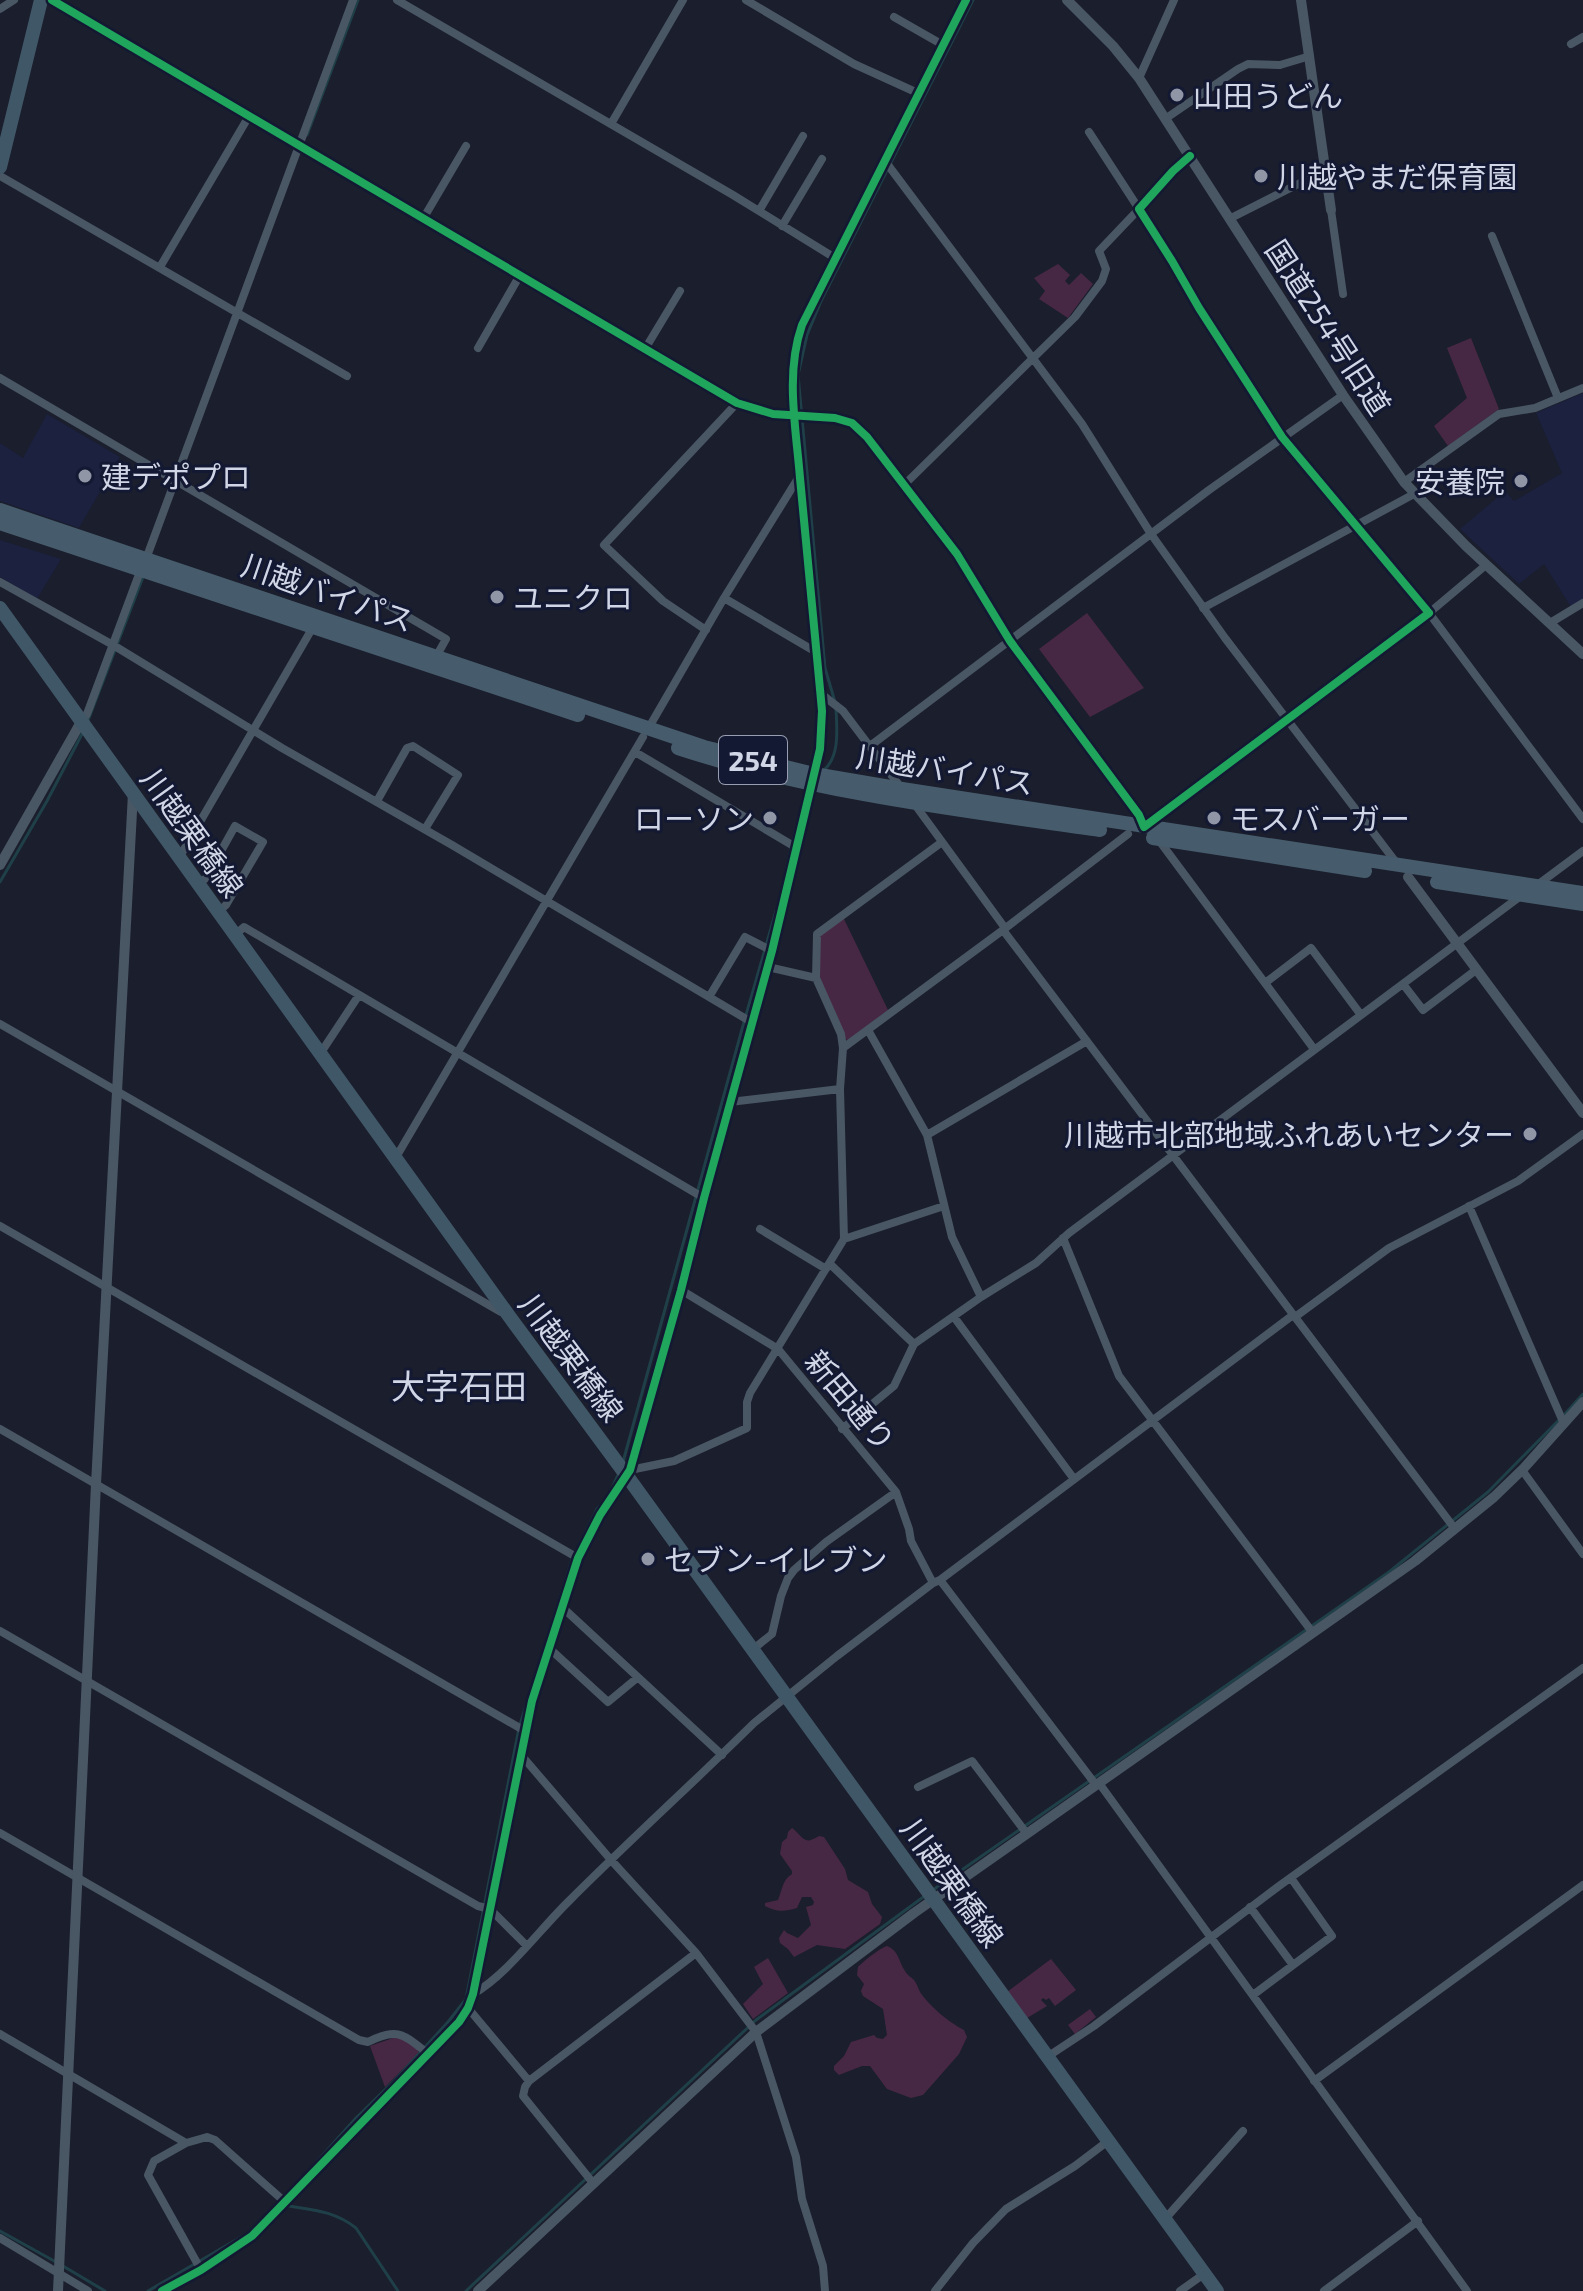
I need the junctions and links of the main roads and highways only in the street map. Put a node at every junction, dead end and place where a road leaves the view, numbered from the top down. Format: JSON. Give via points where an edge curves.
{"nodes":[{"id":1,"x":41,"y":0,"type":"edge"},
{"id":2,"x":7,"y":111,"type":"edge"},
{"id":3,"x":0,"y":167,"type":"edge"},
{"id":4,"x":0,"y":510,"type":"edge"},
{"id":5,"x":0,"y":523,"type":"edge"},
{"id":6,"x":143,"y":564,"type":"junction"},
{"id":7,"x":0,"y":608,"type":"edge"},
{"id":8,"x":646,"y":733,"type":"junction"},
{"id":9,"x":812,"y":779,"type":"junction"},
{"id":10,"x":1404,"y":872,"type":"junction"},
{"id":11,"x":1583,"y":893,"type":"edge"},
{"id":12,"x":1583,"y":904,"type":"edge"},
{"id":13,"x":1217,"y":2291,"type":"edge"}],
"edges":[{"from":1,"to":2,"type":"main road"},
{"from":2,"to":3,"type":"main road"},
{"from":4,"to":6,"type":"highway","name":"川越バイパス","number":"254"},
{"from":5,"to":6,"type":"highway","name":"川越バイパス","number":"254"},
{"from":6,"to":8,"type":"highway","name":"川越バイパス","number":"254","via":[[436,657]]},
{"from":6,"to":8,"type":"highway","name":"川越バイパス","number":"254","via":[[313,627]]},
{"from":7,"to":13,"type":"main road","name":"川越栗橋線"},
{"from":8,"to":9,"type":"highway","name":"川越バイパス","number":"254"},
{"from":9,"to":10,"type":"highway","name":"川越バイパス","number":"254","via":[[1144,827]]},
{"from":9,"to":10,"type":"highway","name":"川越バイパス","number":"254","via":[[913,801]]},
{"from":10,"to":11,"type":"highway","name":"川越バイパス","number":"254"},
{"from":10,"to":12,"type":"highway","name":"川越バイパス","number":"254"}]}
